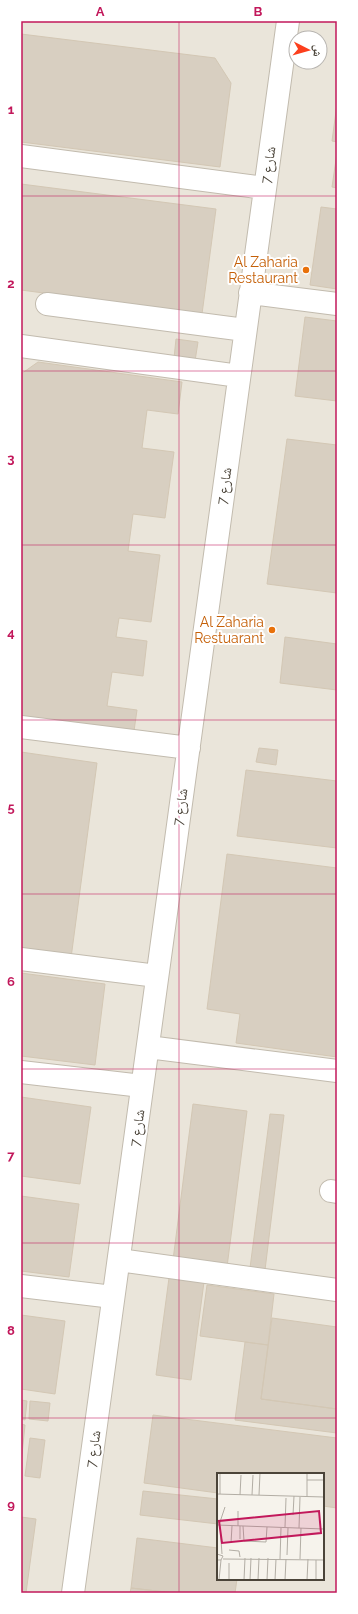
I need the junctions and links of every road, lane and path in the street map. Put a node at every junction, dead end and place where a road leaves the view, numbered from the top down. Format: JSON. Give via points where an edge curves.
{"nodes":[{"id":1,"x":288,"y":21,"type":"edge"},
{"id":2,"x":21,"y":156,"type":"edge"},
{"id":3,"x":265,"y":188,"type":"junction"},
{"id":4,"x":250,"y":293,"type":"junction"},
{"id":5,"x":47,"y":304,"type":"dead end"},
{"id":6,"x":337,"y":304,"type":"edge"},
{"id":7,"x":246,"y":330,"type":"junction"},
{"id":8,"x":21,"y":346,"type":"edge"},
{"id":9,"x":239,"y":376,"type":"junction"},
{"id":10,"x":21,"y":727,"type":"edge"},
{"id":11,"x":188,"y":748,"type":"junction"},
{"id":12,"x":21,"y":959,"type":"edge"},
{"id":13,"x":157,"y":976,"type":"junction"},
{"id":14,"x":148,"y":1047,"type":"junction"},
{"id":15,"x":337,"y":1071,"type":"edge"},
{"id":16,"x":21,"y":1072,"type":"edge"},
{"id":17,"x":142,"y":1086,"type":"junction"},
{"id":18,"x":119,"y":1260,"type":"junction"},
{"id":19,"x":21,"y":1286,"type":"edge"},
{"id":20,"x":337,"y":1290,"type":"edge"},
{"id":21,"x":114,"y":1298,"type":"junction"},
{"id":22,"x":73,"y":1593,"type":"edge"}],
"edges":[{"from":1,"to":3,"type":"street","name":"شارع 7"},
{"from":2,"to":3,"type":"street"},
{"from":3,"to":4,"type":"street","name":"شارع 7"},
{"from":4,"to":6,"type":"street"},
{"from":4,"to":7,"type":"street","name":"شارع 7"},
{"from":5,"to":7,"type":"street"},
{"from":7,"to":9,"type":"street","name":"شارع 7"},
{"from":8,"to":9,"type":"street"},
{"from":9,"to":11,"type":"street","name":"شارع 7"},
{"from":10,"to":11,"type":"street"},
{"from":11,"to":13,"type":"street","name":"شارع 7"},
{"from":12,"to":13,"type":"street"},
{"from":13,"to":14,"type":"street","name":"شارع 7"},
{"from":14,"to":15,"type":"street"},
{"from":14,"to":17,"type":"street","name":"شارع 7"},
{"from":16,"to":17,"type":"street"},
{"from":17,"to":18,"type":"street","name":"شارع 7"},
{"from":18,"to":20,"type":"street"},
{"from":18,"to":21,"type":"street","name":"شارع 7"},
{"from":19,"to":21,"type":"street"},
{"from":21,"to":22,"type":"street","name":"شارع 7"}]}
